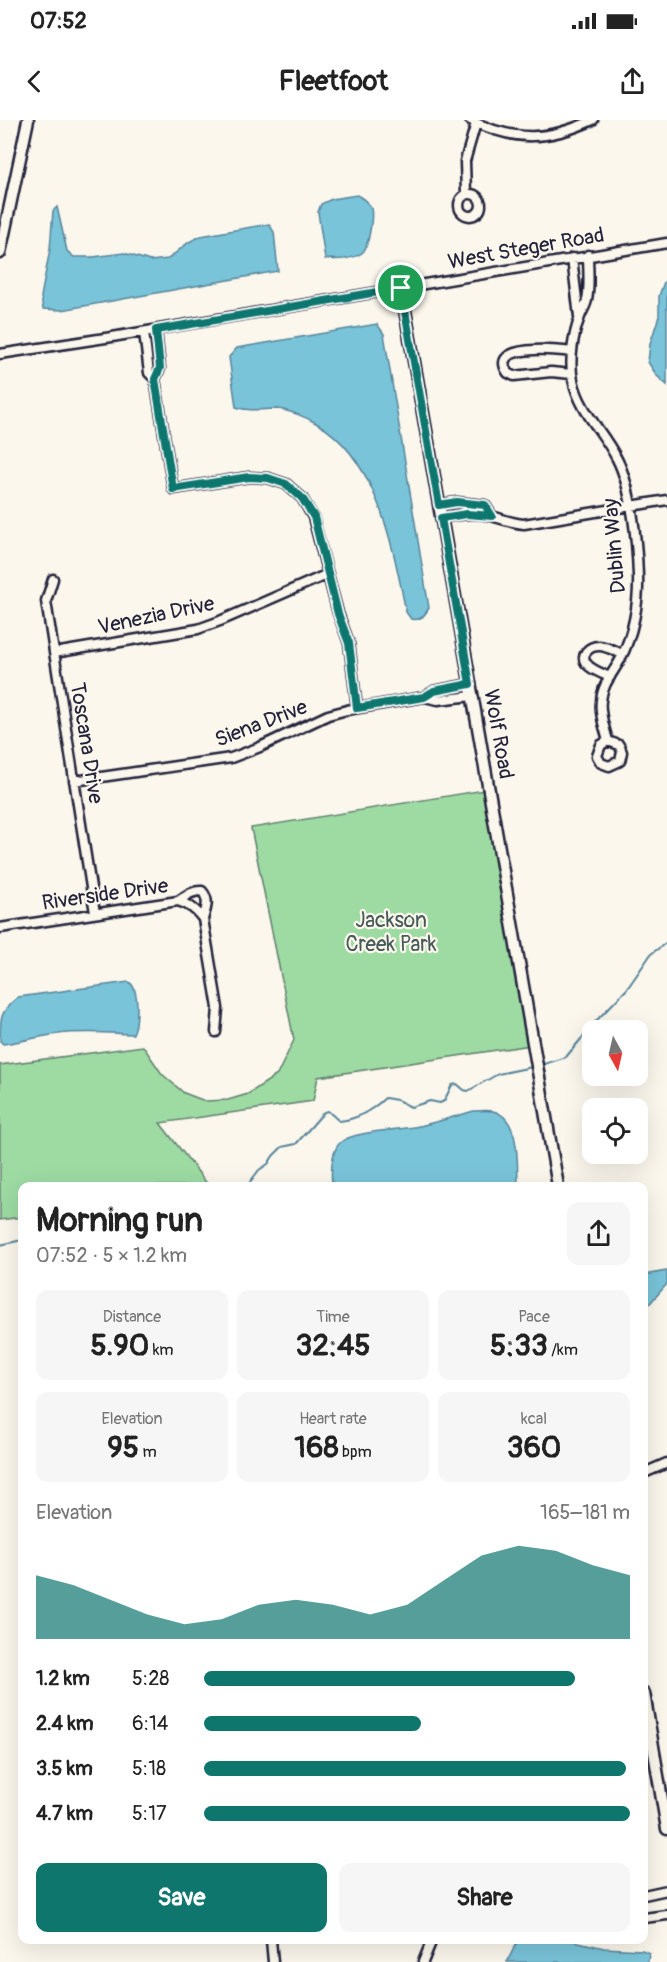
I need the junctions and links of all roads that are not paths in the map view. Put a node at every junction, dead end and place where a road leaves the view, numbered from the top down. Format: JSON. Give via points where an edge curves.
{"nodes":[{"id":1,"x":28,"y":120,"type":"edge"},
{"id":2,"x":593,"y":120,"type":"edge"},
{"id":3,"x":473,"y":121,"type":"edge"},
{"id":4,"x":466,"y":194,"type":"dead end"},
{"id":5,"x":667,"y":243,"type":"edge"},
{"id":6,"x":0,"y":253,"type":"edge"},
{"id":7,"x":588,"y":255,"type":"junction"},
{"id":8,"x":572,"y":258,"type":"junction"},
{"id":9,"x":401,"y":288,"type":"junction"},
{"id":10,"x":579,"y":318,"type":"junction"},
{"id":11,"x":156,"y":330,"type":"junction"},
{"id":12,"x":144,"y":332,"type":"junction"},
{"id":13,"x":572,"y":352,"type":"junction"},
{"id":14,"x":0,"y":354,"type":"edge"},
{"id":15,"x":572,"y":374,"type":"junction"},
{"id":16,"x":155,"y":379,"type":"junction"},
{"id":17,"x":667,"y":500,"type":"edge"},
{"id":18,"x":439,"y":505,"type":"junction"},
{"id":19,"x":630,"y":506,"type":"junction"},
{"id":20,"x":492,"y":516,"type":"junction"},
{"id":21,"x":441,"y":518,"type":"junction"},
{"id":22,"x":328,"y":574,"type":"junction"},
{"id":23,"x":53,"y":579,"type":"dead end"},
{"id":24,"x":54,"y":653,"type":"junction"},
{"id":25,"x":622,"y":654,"type":"junction"},
{"id":26,"x":610,"y":677,"type":"junction"},
{"id":27,"x":470,"y":684,"type":"junction"},
{"id":28,"x":472,"y":696,"type":"junction"},
{"id":29,"x":424,"y":697,"type":"junction"},
{"id":30,"x":357,"y":708,"type":"junction"},
{"id":31,"x":608,"y":741,"type":"dead end"},
{"id":32,"x":75,"y":781,"type":"junction"},
{"id":33,"x":178,"y":901,"type":"junction"},
{"id":34,"x":95,"y":913,"type":"junction"},
{"id":35,"x":203,"y":919,"type":"junction"},
{"id":36,"x":0,"y":928,"type":"edge"},
{"id":37,"x":216,"y":1032,"type":"dead end"},
{"id":38,"x":557,"y":1182,"type":"edge"},
{"id":39,"x":667,"y":1463,"type":"edge"},
{"id":40,"x":648,"y":1471,"type":"edge"},
{"id":41,"x":648,"y":1717,"type":"edge"},
{"id":42,"x":667,"y":1829,"type":"edge"},
{"id":43,"x":667,"y":1890,"type":"edge"},
{"id":44,"x":648,"y":1893,"type":"edge"},
{"id":45,"x":667,"y":1914,"type":"edge"},
{"id":46,"x":648,"y":1917,"type":"edge"},
{"id":47,"x":271,"y":1944,"type":"edge"},
{"id":48,"x":430,"y":1944,"type":"edge"},
{"id":49,"x":273,"y":1962,"type":"edge"},
{"id":50,"x":423,"y":1962,"type":"edge"}],
"edges":[{"from":1,"to":6,"type":"main road"},
{"from":2,"to":3,"type":"street","via":[[553,135],[526,137]]},
{"from":3,"to":4,"type":"street","via":[[465,161]]},
{"from":5,"to":7,"type":"street","name":"West Steger Road"},
{"from":7,"to":8,"type":"street","name":"West Steger Road"},
{"from":7,"to":10,"type":"street","name":"Dublin Way","via":[[587,301]]},
{"from":8,"to":9,"type":"street","name":"West Steger Road"},
{"from":8,"to":10,"type":"street","name":"Dublin Way"},
{"from":9,"to":11,"type":"street","name":"West Steger Road"},
{"from":9,"to":18,"type":"main road","name":"Wolf Road"},
{"from":10,"to":13,"type":"street","name":"Dublin Way"},
{"from":11,"to":12,"type":"street","name":"West Steger Road"},
{"from":11,"to":16,"type":"street","via":[[160,368]]},
{"from":12,"to":14,"type":"street","name":"West Steger Road"},
{"from":12,"to":16,"type":"street","via":[[149,373]]},
{"from":13,"to":15,"type":"street","name":"Dublin Way"},
{"from":13,"to":15,"type":"street","via":[[511,353],[504,363],[514,376]]},
{"from":15,"to":19,"type":"street","name":"Dublin Way","via":[[588,418],[618,460]]},
{"from":16,"to":22,"type":"street","via":[[173,489],[249,477],[286,484],[302,498],[314,517]]},
{"from":17,"to":19,"type":"street"},
{"from":18,"to":20,"type":"street","via":[[485,505]]},
{"from":18,"to":21,"type":"main road","name":"Wolf Road"},
{"from":19,"to":20,"type":"street","via":[[524,524],[511,524]]},
{"from":19,"to":25,"type":"street","name":"Dublin Way","via":[[637,552],[637,602]]},
{"from":20,"to":21,"type":"street"},
{"from":21,"to":27,"type":"main road","name":"Wolf Road"},
{"from":22,"to":24,"type":"street","name":"Venezia Drive","via":[[198,629]]},
{"from":22,"to":30,"type":"street","via":[[349,643]]},
{"from":23,"to":24,"type":"street","name":"Toscana Drive","via":[[46,601]]},
{"from":24,"to":32,"type":"street","name":"Toscana Drive"},
{"from":25,"to":26,"type":"street","name":"Dublin Way"},
{"from":25,"to":26,"type":"street","via":[[601,646],[587,651],[586,662],[590,667]]},
{"from":26,"to":31,"type":"street","name":"Dublin Way","via":[[600,702]]},
{"from":27,"to":28,"type":"main road","name":"Wolf Road"},
{"from":27,"to":29,"type":"street","name":"Siena Drive","via":[[434,691]]},
{"from":28,"to":29,"type":"street","name":"Siena Drive","via":[[438,700]]},
{"from":28,"to":38,"type":"main road","name":"Wolf Road"},
{"from":29,"to":30,"type":"street","name":"Siena Drive"},
{"from":30,"to":32,"type":"street","name":"Siena Drive","via":[[328,715],[231,758]]},
{"from":32,"to":34,"type":"street","name":"Toscana Drive"},
{"from":33,"to":34,"type":"street","name":"Riverside Drive"},
{"from":33,"to":35,"type":"street","name":"Riverside Drive","via":[[189,905]]},
{"from":33,"to":35,"type":"street","via":[[202,891],[208,903]]},
{"from":34,"to":36,"type":"street","name":"Riverside Drive"},
{"from":35,"to":37,"type":"street","via":[[218,1008]]},
{"from":39,"to":40,"type":"street"},
{"from":41,"to":42,"type":"main road"},
{"from":43,"to":44,"type":"street"},
{"from":45,"to":46,"type":"street"},
{"from":47,"to":49,"type":"street"},
{"from":48,"to":50,"type":"street"}]}
